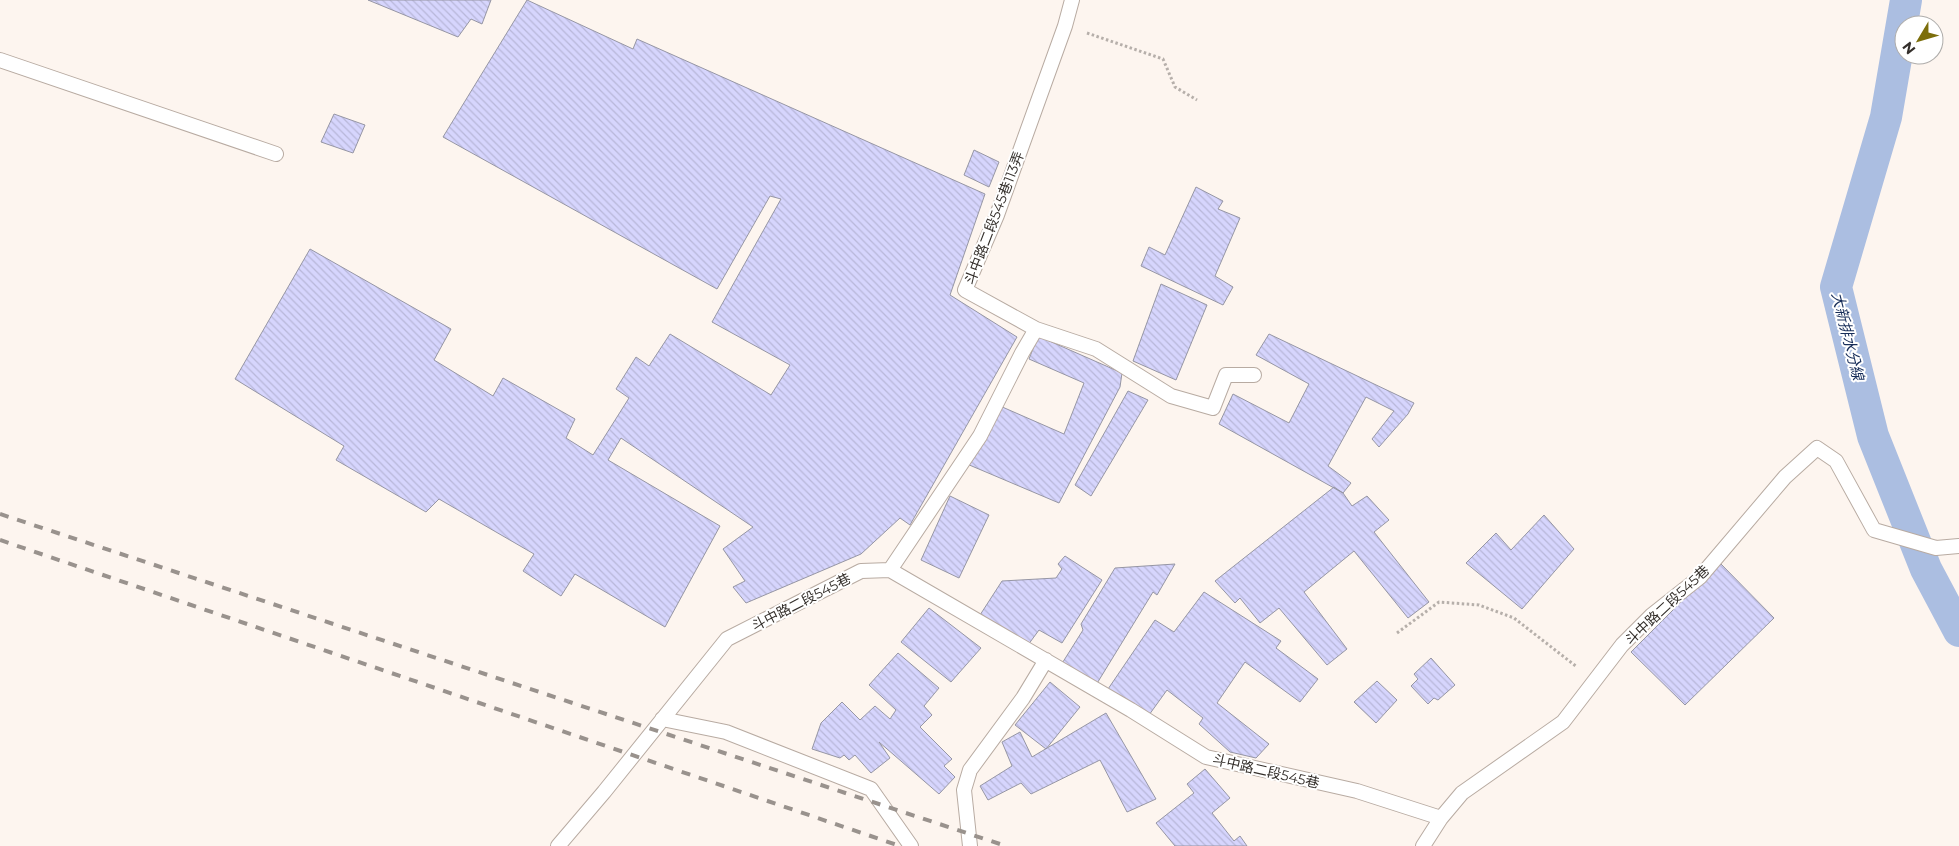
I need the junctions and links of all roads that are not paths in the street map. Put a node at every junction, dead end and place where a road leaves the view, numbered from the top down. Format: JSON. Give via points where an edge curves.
{"nodes":[{"id":1,"x":1072,"y":0,"type":"edge"},
{"id":2,"x":0,"y":60,"type":"edge"},
{"id":3,"x":276,"y":154,"type":"dead end"},
{"id":4,"x":1036,"y":329,"type":"junction"},
{"id":5,"x":1254,"y":375,"type":"dead end"},
{"id":6,"x":1959,"y":546,"type":"edge"},
{"id":7,"x":890,"y":570,"type":"junction"},
{"id":8,"x":1046,"y":660,"type":"junction"},
{"id":9,"x":662,"y":719,"type":"junction"},
{"id":10,"x":1441,"y":818,"type":"junction"},
{"id":11,"x":558,"y":846,"type":"edge"},
{"id":12,"x":910,"y":846,"type":"edge"},
{"id":13,"x":970,"y":846,"type":"edge"},
{"id":14,"x":1423,"y":846,"type":"edge"}],
"edges":[{"from":1,"to":4,"type":"lane","name":"斗中路二段545巷113弄","via":[[997,215],[965,290]]},
{"from":2,"to":3,"type":"lane"},
{"from":4,"to":5,"type":"lane","via":[[1096,349],[1172,396],[1214,408],[1226,375]]},
{"from":4,"to":7,"type":"lane","via":[[980,436]]},
{"from":6,"to":10,"type":"lane","name":"斗中路二段545巷","via":[[1936,548],[1874,530],[1836,461],[1817,448],[1784,478],[1700,577],[1652,615],[1622,645],[1563,722],[1462,793]]},
{"from":7,"to":8,"type":"lane","name":"斗中路二段545巷"},
{"from":7,"to":9,"type":"lane","name":"斗中路二段545巷","via":[[861,571],[727,639]]},
{"from":8,"to":10,"type":"lane","name":"斗中路二段545巷","via":[[1206,757],[1357,791]]},
{"from":8,"to":13,"type":"lane","via":[[1023,698],[970,770],[964,790]]},
{"from":9,"to":11,"type":"lane","name":"斗中路二段545巷"},
{"from":9,"to":12,"type":"lane","via":[[726,732],[871,790]]},
{"from":10,"to":14,"type":"lane"}]}
